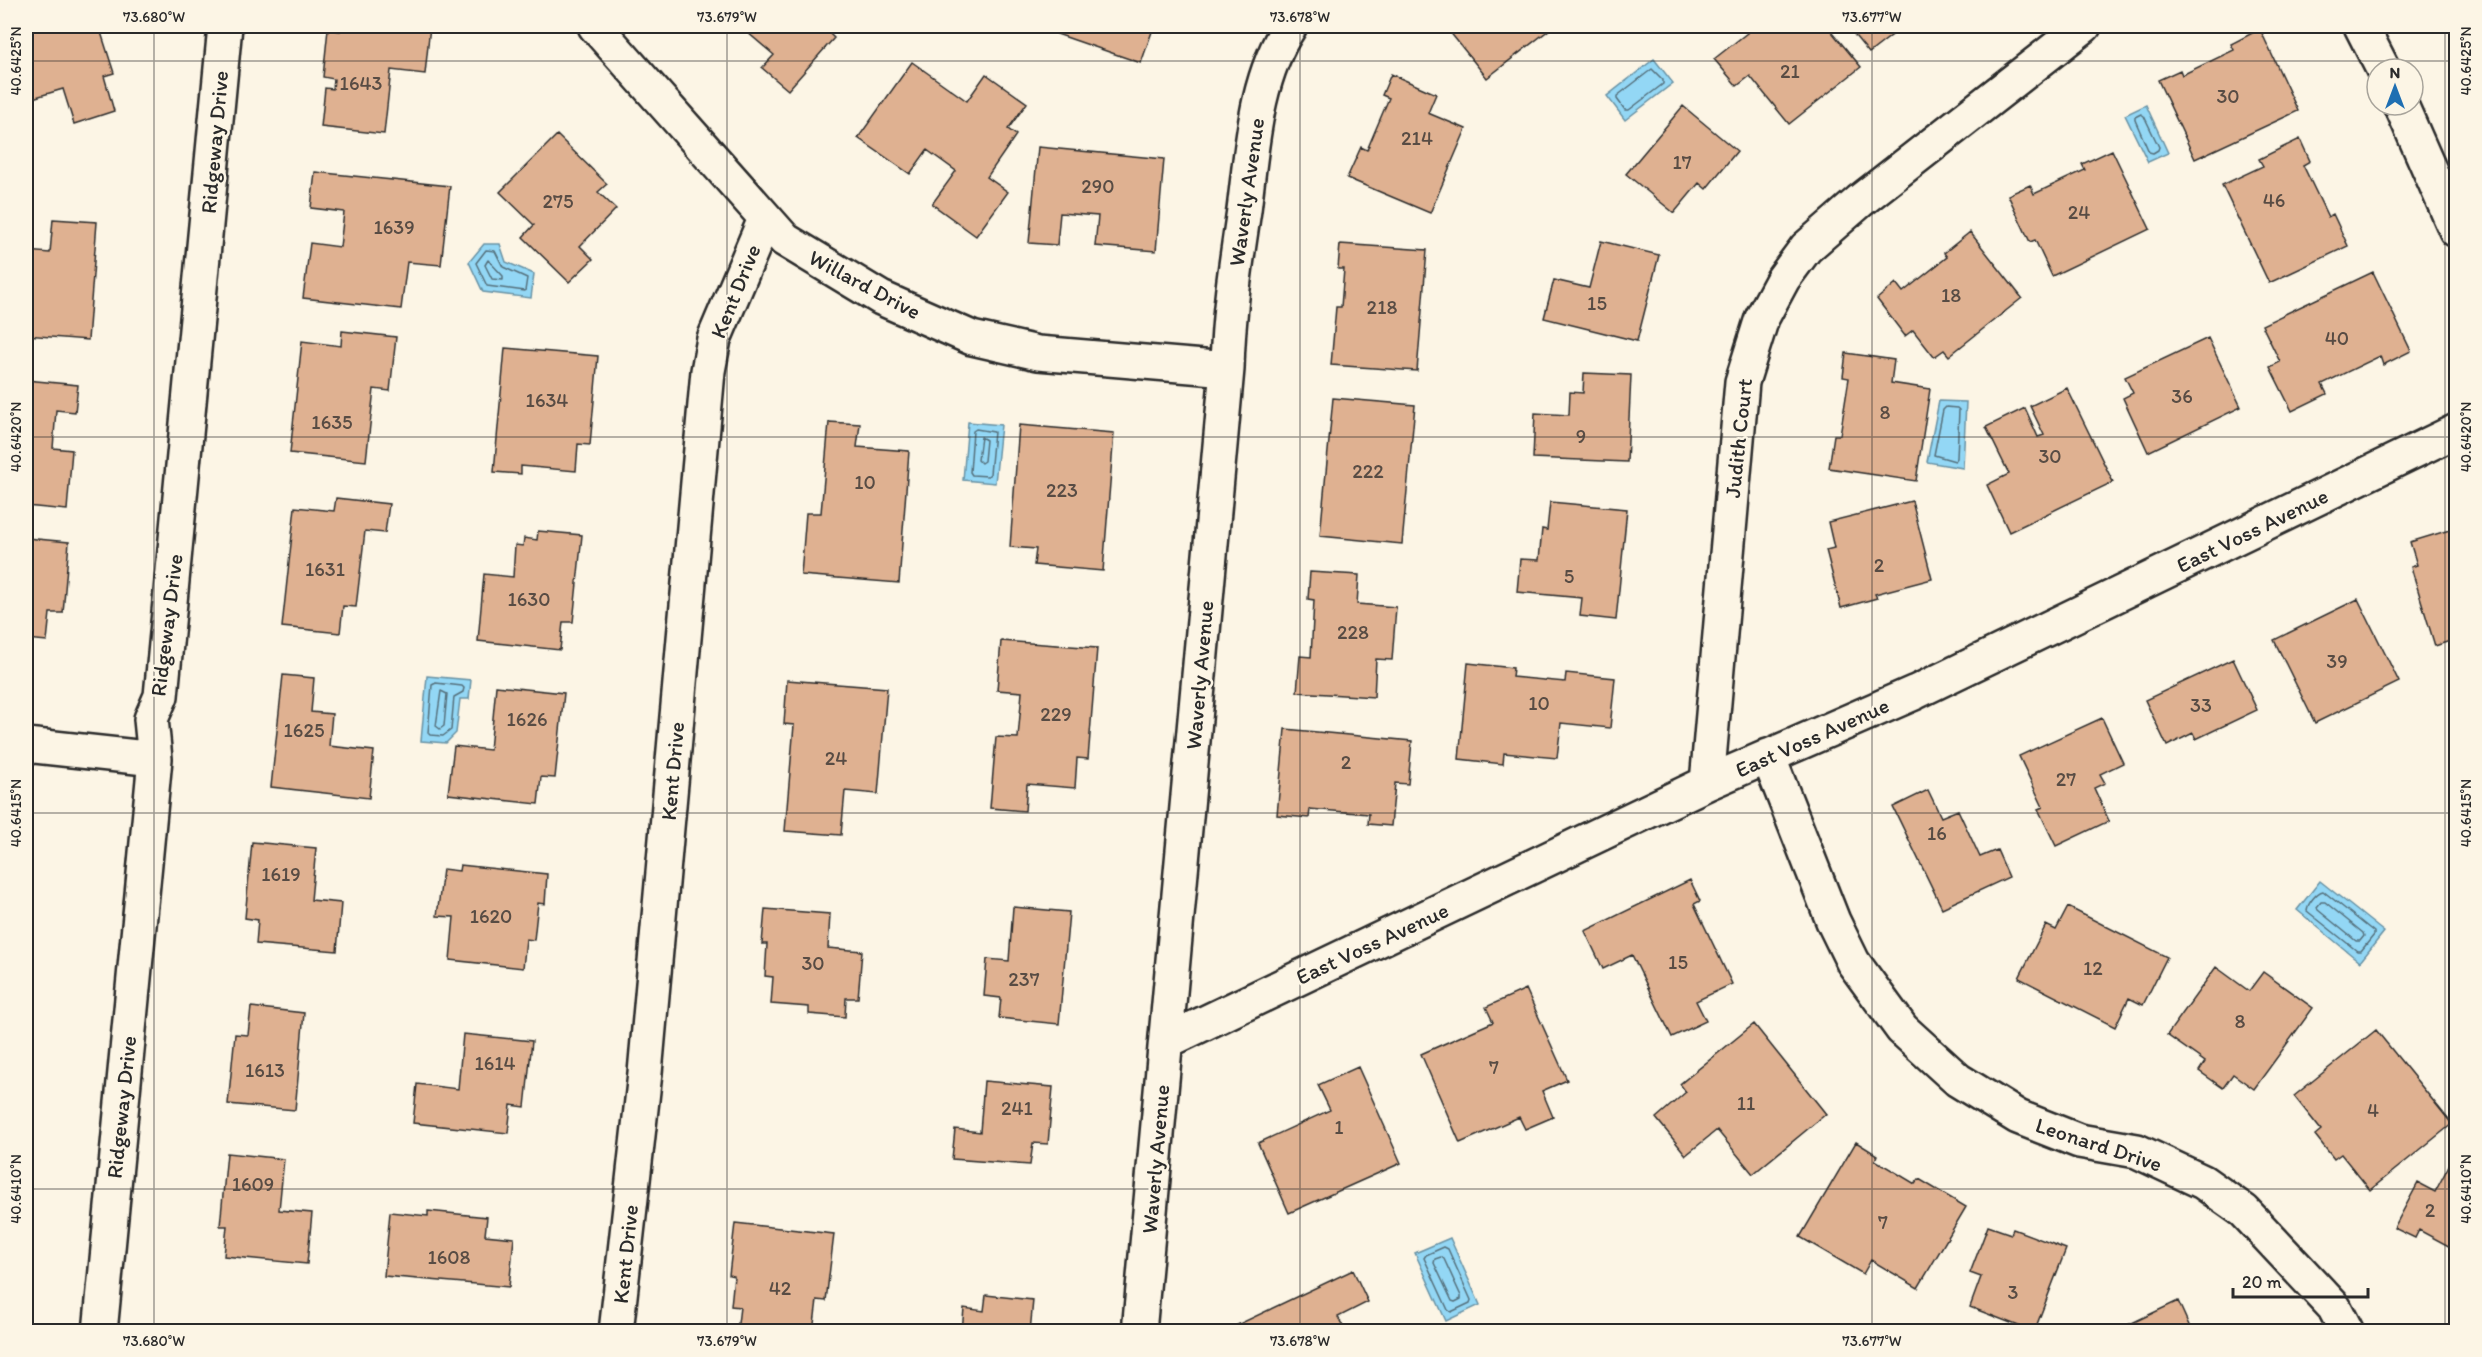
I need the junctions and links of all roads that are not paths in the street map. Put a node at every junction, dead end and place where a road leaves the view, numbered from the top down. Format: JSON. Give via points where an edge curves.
{"nodes":[{"id":1,"x":225,"y":26,"type":"edge"},
{"id":2,"x":596,"y":26,"type":"edge"},
{"id":3,"x":1290,"y":26,"type":"edge"},
{"id":4,"x":2084,"y":26,"type":"edge"},
{"id":5,"x":2361,"y":26,"type":"edge"},
{"id":6,"x":2377,"y":57,"type":"edge"},
{"id":7,"x":2406,"y":117,"type":"edge"},
{"id":8,"x":765,"y":219,"type":"junction"},
{"id":9,"x":2457,"y":230,"type":"edge"},
{"id":10,"x":1227,"y":369,"type":"junction"},
{"id":11,"x":2457,"y":431,"type":"edge"},
{"id":12,"x":26,"y":745,"type":"edge"},
{"id":13,"x":1768,"y":756,"type":"junction"},
{"id":14,"x":155,"y":759,"type":"junction"},
{"id":15,"x":1707,"y":783,"type":"junction"},
{"id":16,"x":1167,"y":1041,"type":"junction"},
{"id":17,"x":100,"y":1332,"type":"edge"},
{"id":18,"x":616,"y":1332,"type":"edge"},
{"id":19,"x":1139,"y":1332,"type":"edge"},
{"id":20,"x":2347,"y":1332,"type":"edge"}],
"edges":[{"from":1,"to":14,"type":"street","name":"Ridgeway Drive","via":[[161,696],[151,719]]},
{"from":2,"to":8,"type":"street","name":"Willard Drive"},
{"from":3,"to":10,"type":"street","name":"Waverly Avenue","via":[[1281,40],[1258,107],[1228,324]]},
{"from":4,"to":15,"type":"street","name":"Judith Court","via":[[1860,201],[1806,248],[1762,318],[1742,382]]},
{"from":5,"to":6,"type":"street"},
{"from":7,"to":9,"type":"street"},
{"from":8,"to":10,"type":"street","name":"Willard Drive","via":[[785,240],[881,298],[972,338],[1038,352]]},
{"from":8,"to":18,"type":"street","name":"Kent Drive","via":[[714,339],[708,371],[645,1073]]},
{"from":10,"to":16,"type":"street","name":"Waverly Avenue"},
{"from":11,"to":13,"type":"street","name":"East Voss Avenue","via":[[1916,692]]},
{"from":12,"to":14,"type":"street"},
{"from":13,"to":15,"type":"street","name":"East Voss Avenue"},
{"from":13,"to":20,"type":"street","name":"Leonard Drive","via":[[1853,962],[1902,1029],[1958,1080],[2018,1117],[2079,1141],[2137,1151],[2203,1182],[2244,1211],[2334,1307]]},
{"from":14,"to":17,"type":"street","name":"Ridgeway Drive"},
{"from":15,"to":16,"type":"street","name":"East Voss Avenue"},
{"from":16,"to":19,"type":"street","name":"Waverly Avenue"}]}
